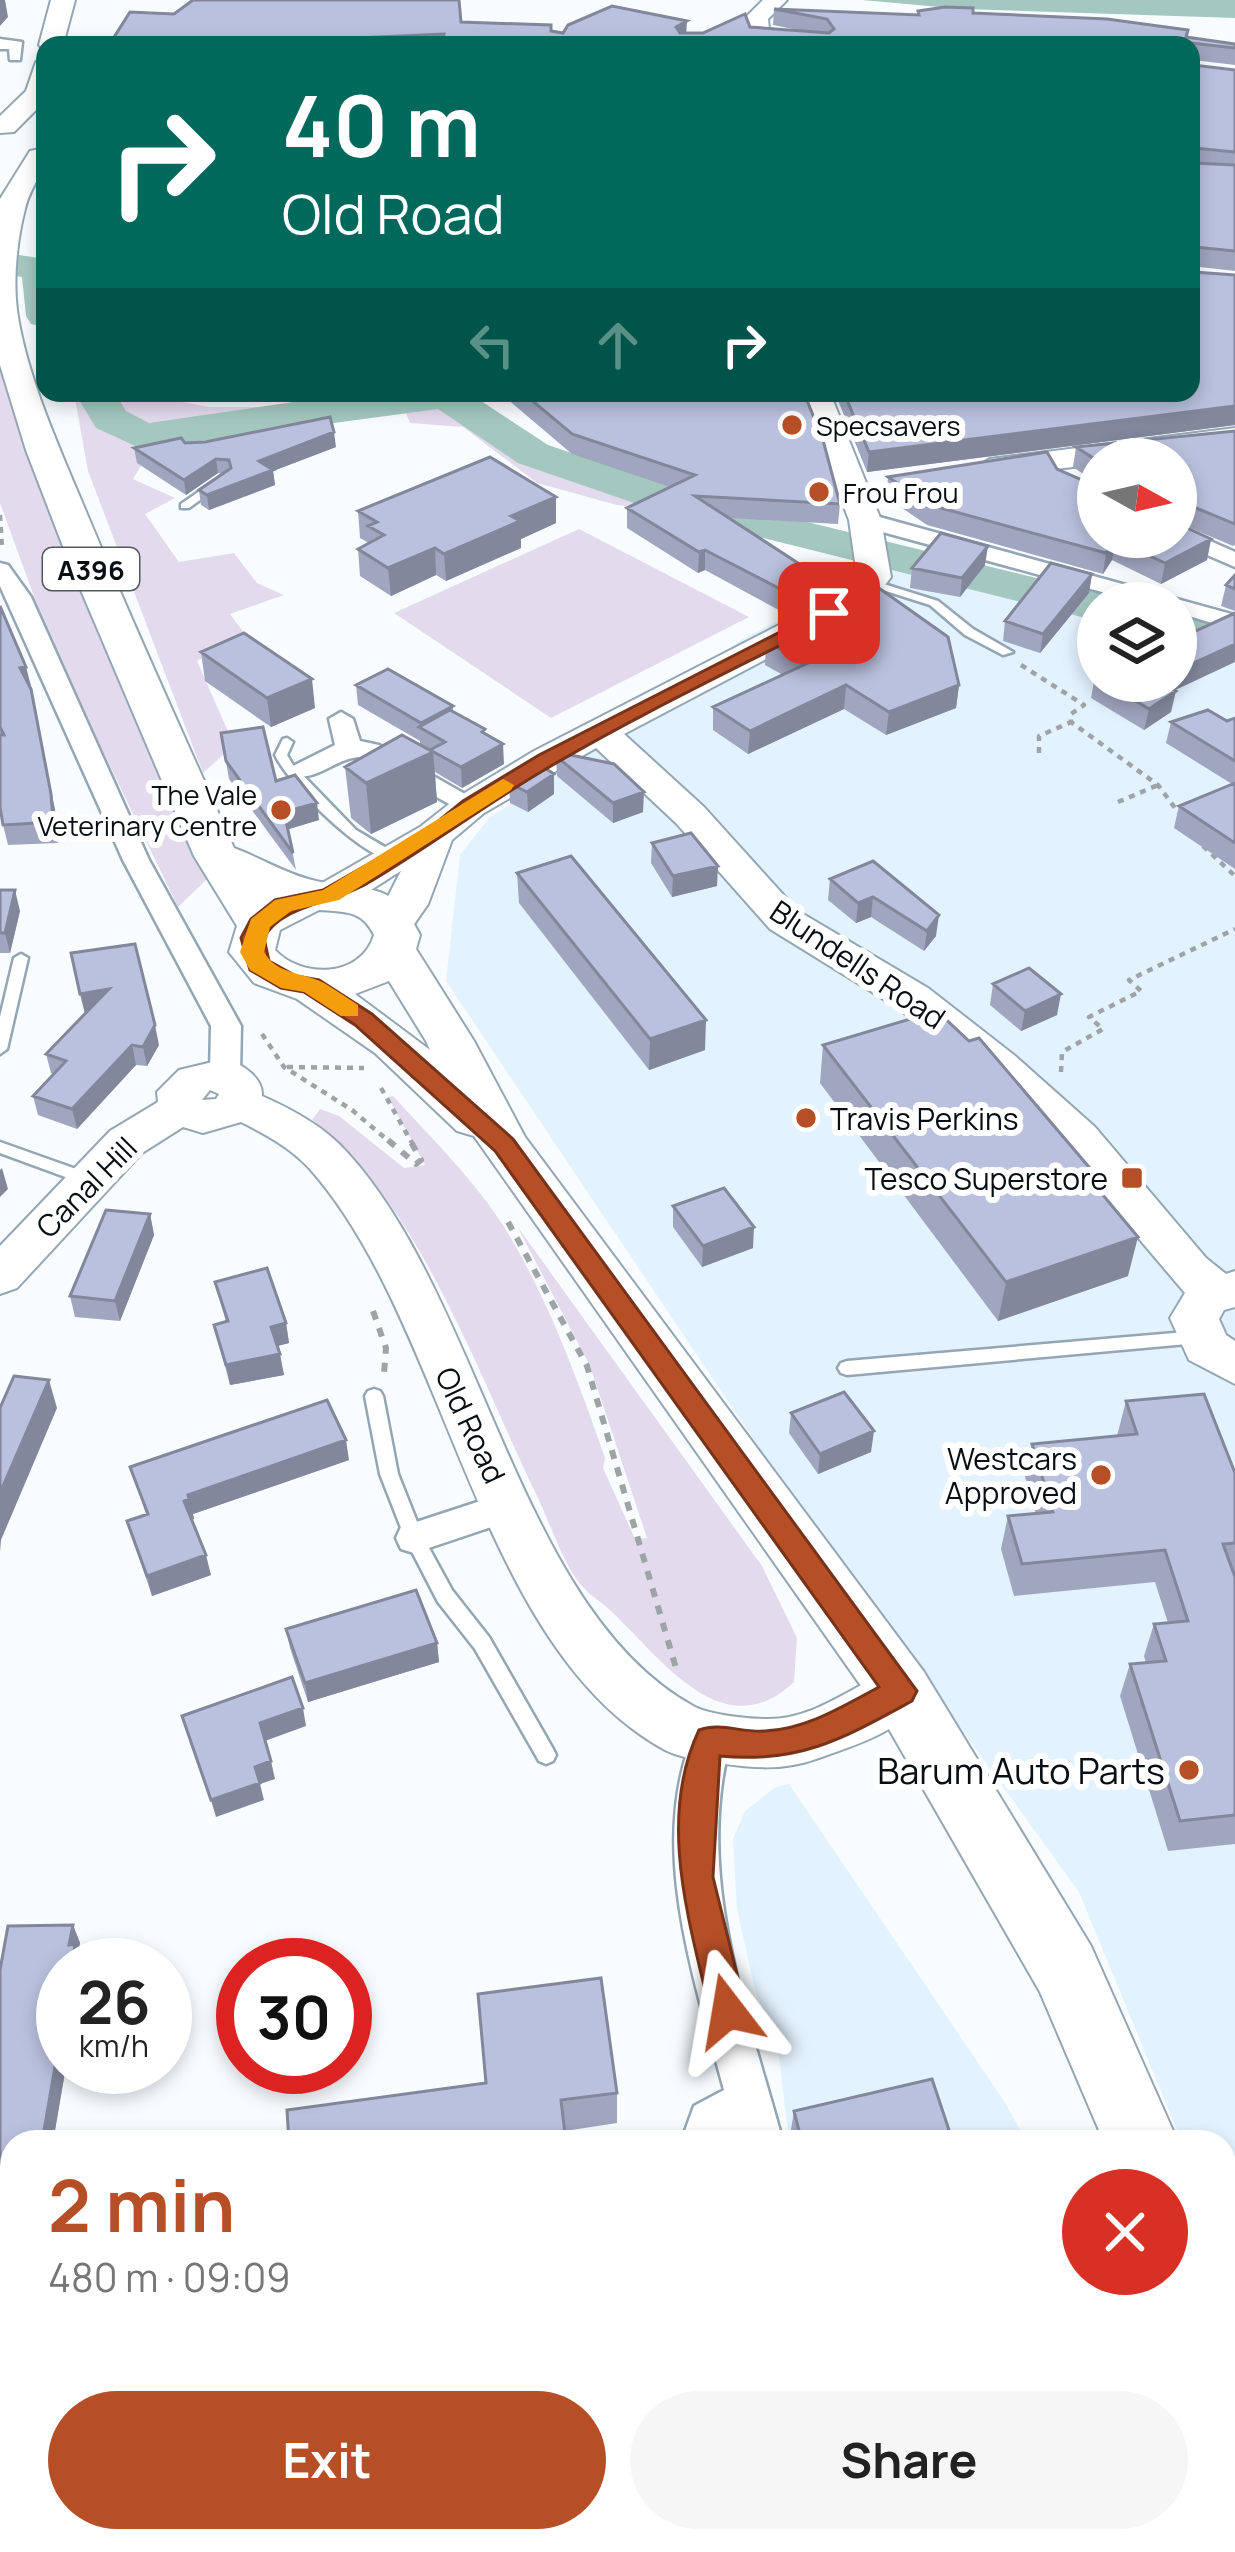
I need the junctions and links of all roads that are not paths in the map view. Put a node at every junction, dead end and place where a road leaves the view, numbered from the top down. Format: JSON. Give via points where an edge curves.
{"nodes":[{"id":1,"x":776,"y":0,"type":"edge"},
{"id":2,"x":63,"y":1,"type":"edge"},
{"id":3,"x":762,"y":36,"type":"edge"},
{"id":4,"x":22,"y":46,"type":"edge"},
{"id":5,"x":36,"y":105,"type":"edge"},
{"id":6,"x":3,"y":126,"type":"edge"},
{"id":7,"x":36,"y":157,"type":"edge"},
{"id":8,"x":0,"y":165,"type":"edge"},
{"id":9,"x":36,"y":166,"type":"edge"},
{"id":10,"x":11,"y":204,"type":"junction"},
{"id":11,"x":2,"y":262,"type":"edge"},
{"id":12,"x":818,"y":402,"type":"edge"},
{"id":13,"x":1235,"y":437,"type":"edge"},
{"id":14,"x":954,"y":474,"type":"edge"},
{"id":15,"x":225,"y":478,"type":"edge"},
{"id":16,"x":888,"y":484,"type":"edge"},
{"id":17,"x":855,"y":488,"type":"junction"},
{"id":18,"x":185,"y":506,"type":"dead end"},
{"id":19,"x":1197,"y":543,"type":"edge"},
{"id":20,"x":869,"y":552,"type":"junction"},
{"id":21,"x":1235,"y":560,"type":"edge"},
{"id":22,"x":0,"y":570,"type":"edge"},
{"id":23,"x":1077,"y":588,"type":"edge"},
{"id":24,"x":1197,"y":612,"type":"edge"},
{"id":25,"x":1235,"y":623,"type":"edge"},
{"id":26,"x":1007,"y":652,"type":"road end"},
{"id":27,"x":341,"y":719,"type":"dead end"},
{"id":28,"x":603,"y":734,"type":"junction"},
{"id":29,"x":287,"y":742,"type":"dead end"},
{"id":30,"x":349,"y":748,"type":"junction"},
{"id":31,"x":302,"y":771,"type":"dead end"},
{"id":32,"x":471,"y":806,"type":"junction"},
{"id":33,"x":434,"y":836,"type":"junction"},
{"id":34,"x":216,"y":856,"type":"junction"},
{"id":35,"x":395,"y":859,"type":"junction"},
{"id":36,"x":325,"y":896,"type":"junction"},
{"id":37,"x":259,"y":924,"type":"junction"},
{"id":38,"x":394,"y":937,"type":"junction"},
{"id":39,"x":21,"y":958,"type":"dead end"},
{"id":40,"x":311,"y":986,"type":"junction"},
{"id":41,"x":0,"y":1049,"type":"edge"},
{"id":42,"x":232,"y":1089,"type":"junction"},
{"id":43,"x":504,"y":1145,"type":"junction"},
{"id":44,"x":0,"y":1147,"type":"edge"},
{"id":45,"x":88,"y":1179,"type":"junction"},
{"id":46,"x":0,"y":1276,"type":"edge"},
{"id":47,"x":1221,"y":1321,"type":"edge"},
{"id":48,"x":847,"y":1368,"type":"dead end"},
{"id":49,"x":374,"y":1396,"type":"dead end"},
{"id":50,"x":508,"y":1507,"type":"junction"},
{"id":51,"x":414,"y":1538,"type":"junction"},
{"id":52,"x":901,"y":1691,"type":"junction"},
{"id":53,"x":711,"y":1740,"type":"junction"},
{"id":54,"x":546,"y":1755,"type":"dead end"},
{"id":55,"x":755,"y":2121,"type":"edge"},
{"id":56,"x":708,"y":2130,"type":"edge"},
{"id":57,"x":1136,"y":2130,"type":"edge"}],
"edges":[{"from":1,"to":3,"type":"street","via":[[753,19]]},
{"from":2,"to":4,"type":"main road"},
{"from":5,"to":6,"type":"main road"},
{"from":7,"to":8,"type":"main road","number":"A396"},
{"from":8,"to":10,"type":"main road","number":"A396"},
{"from":9,"to":10,"type":"main road","number":"A396"},
{"from":10,"to":11,"type":"main road","number":"A396"},
{"from":11,"to":34,"type":"main road","number":"A396","via":[[2,309],[43,450]]},
{"from":12,"to":17,"type":"street"},
{"from":13,"to":14,"type":"street","via":[[1059,469]]},
{"from":15,"to":18,"type":"lane"},
{"from":16,"to":17,"type":"street"},
{"from":17,"to":20,"type":"street"},
{"from":19,"to":21,"type":"street"},
{"from":20,"to":23,"type":"street"},
{"from":20,"to":26,"type":"lane"},
{"from":20,"to":28,"type":"street","via":[[846,604]]},
{"from":22,"to":42,"type":"street","via":[[136,860],[226,1026]]},
{"from":24,"to":25,"type":"street"},
{"from":27,"to":30,"type":"street"},
{"from":28,"to":32,"type":"street"},
{"from":28,"to":47,"type":"street","name":"Blundells Road","via":[[784,920],[913,998],[1078,1138],[1189,1270]]},
{"from":29,"to":35,"type":"lane","via":[[286,767],[340,824]]},
{"from":30,"to":31,"type":"street"},
{"from":30,"to":32,"type":"street","via":[[370,750]]},
{"from":32,"to":33,"type":"street"},
{"from":33,"to":35,"type":"street"},
{"from":33,"to":38,"type":"street"},
{"from":34,"to":36,"type":"main road"},
{"from":34,"to":37,"type":"main road","number":"A396"},
{"from":35,"to":36,"type":"street"},
{"from":36,"to":37,"type":"main road","via":[[284,905]]},
{"from":36,"to":38,"type":"main road","via":[[377,906]]},
{"from":37,"to":40,"type":"main road","number":"A396","via":[[252,952],[259,964]]},
{"from":38,"to":40,"type":"main road","via":[[385,963],[352,981]]},
{"from":38,"to":43,"type":"main road","number":"A396"},
{"from":39,"to":41,"type":"lane"},
{"from":40,"to":43,"type":"main road","number":"A396","via":[[386,1065]]},
{"from":42,"to":45,"type":"street","name":"Canal Hill","via":[[227,1113],[203,1118],[181,1108],[126,1142]]},
{"from":42,"to":50,"type":"street","name":"Old Road","via":[[323,1156],[362,1205],[411,1290]]},
{"from":43,"to":52,"type":"main road","number":"A396"},
{"from":44,"to":45,"type":"lane"},
{"from":45,"to":46,"type":"street","name":"Canal Hill"},
{"from":47,"to":48,"type":"lane"},
{"from":49,"to":51,"type":"lane","via":[[388,1474]]},
{"from":50,"to":51,"type":"street"},
{"from":50,"to":53,"type":"street","name":"Old Road","via":[[582,1642],[651,1712]]},
{"from":51,"to":54,"type":"lane"},
{"from":52,"to":53,"type":"street","name":"Old Road","via":[[819,1734],[764,1746]]},
{"from":52,"to":57,"type":"main road","number":"A396","via":[[1066,1970]]},
{"from":53,"to":55,"type":"street","via":[[700,1763],[696,1877]]},
{"from":55,"to":56,"type":"street","via":[[710,2122]]}]}
